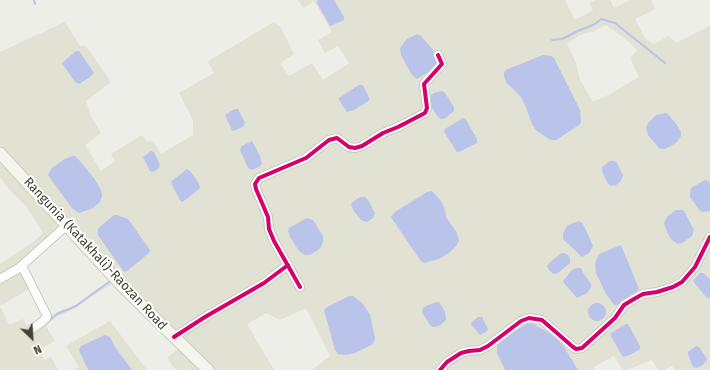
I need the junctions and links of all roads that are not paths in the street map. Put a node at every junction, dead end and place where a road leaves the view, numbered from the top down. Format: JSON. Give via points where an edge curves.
{"nodes":[{"id":1,"x":438,"y":55,"type":"dead end"},
{"id":2,"x":0,"y":153,"type":"edge"},
{"id":3,"x":67,"y":225,"type":"junction"},
{"id":4,"x":710,"y":237,"type":"edge"},
{"id":5,"x":288,"y":265,"type":"junction"},
{"id":6,"x":22,"y":266,"type":"junction"},
{"id":7,"x":0,"y":279,"type":"edge"},
{"id":8,"x":300,"y":287,"type":"dead end"},
{"id":9,"x":32,"y":329,"type":"dead end"},
{"id":10,"x":174,"y":337,"type":"junction"},
{"id":11,"x":208,"y":370,"type":"edge"},
{"id":12,"x":440,"y":370,"type":"edge"}],
"edges":[{"from":1,"to":5,"type":"street","via":[[442,64],[424,84],[427,108],[425,113],[355,148],[349,147],[338,138],[329,140],[306,158],[259,178],[255,184],[268,217],[269,229]]},
{"from":2,"to":3,"type":"main road","name":"Rangunia (Katakhali)-Raozan Road"},
{"from":3,"to":6,"type":"street"},
{"from":3,"to":10,"type":"main road","name":"Rangunia (Katakhali)-Raozan Road","via":[[123,287]]},
{"from":4,"to":12,"type":"street","via":[[695,267],[682,282],[634,298],[582,348],[573,347],[542,320],[529,318],[480,350],[461,353]]},
{"from":5,"to":8,"type":"street"},
{"from":5,"to":10,"type":"street","via":[[264,283]]},
{"from":6,"to":7,"type":"street"},
{"from":6,"to":9,"type":"street","via":[[47,316]]},
{"from":10,"to":11,"type":"main road","name":"Rangunia (Katakhali)-Raozan Road"}]}
